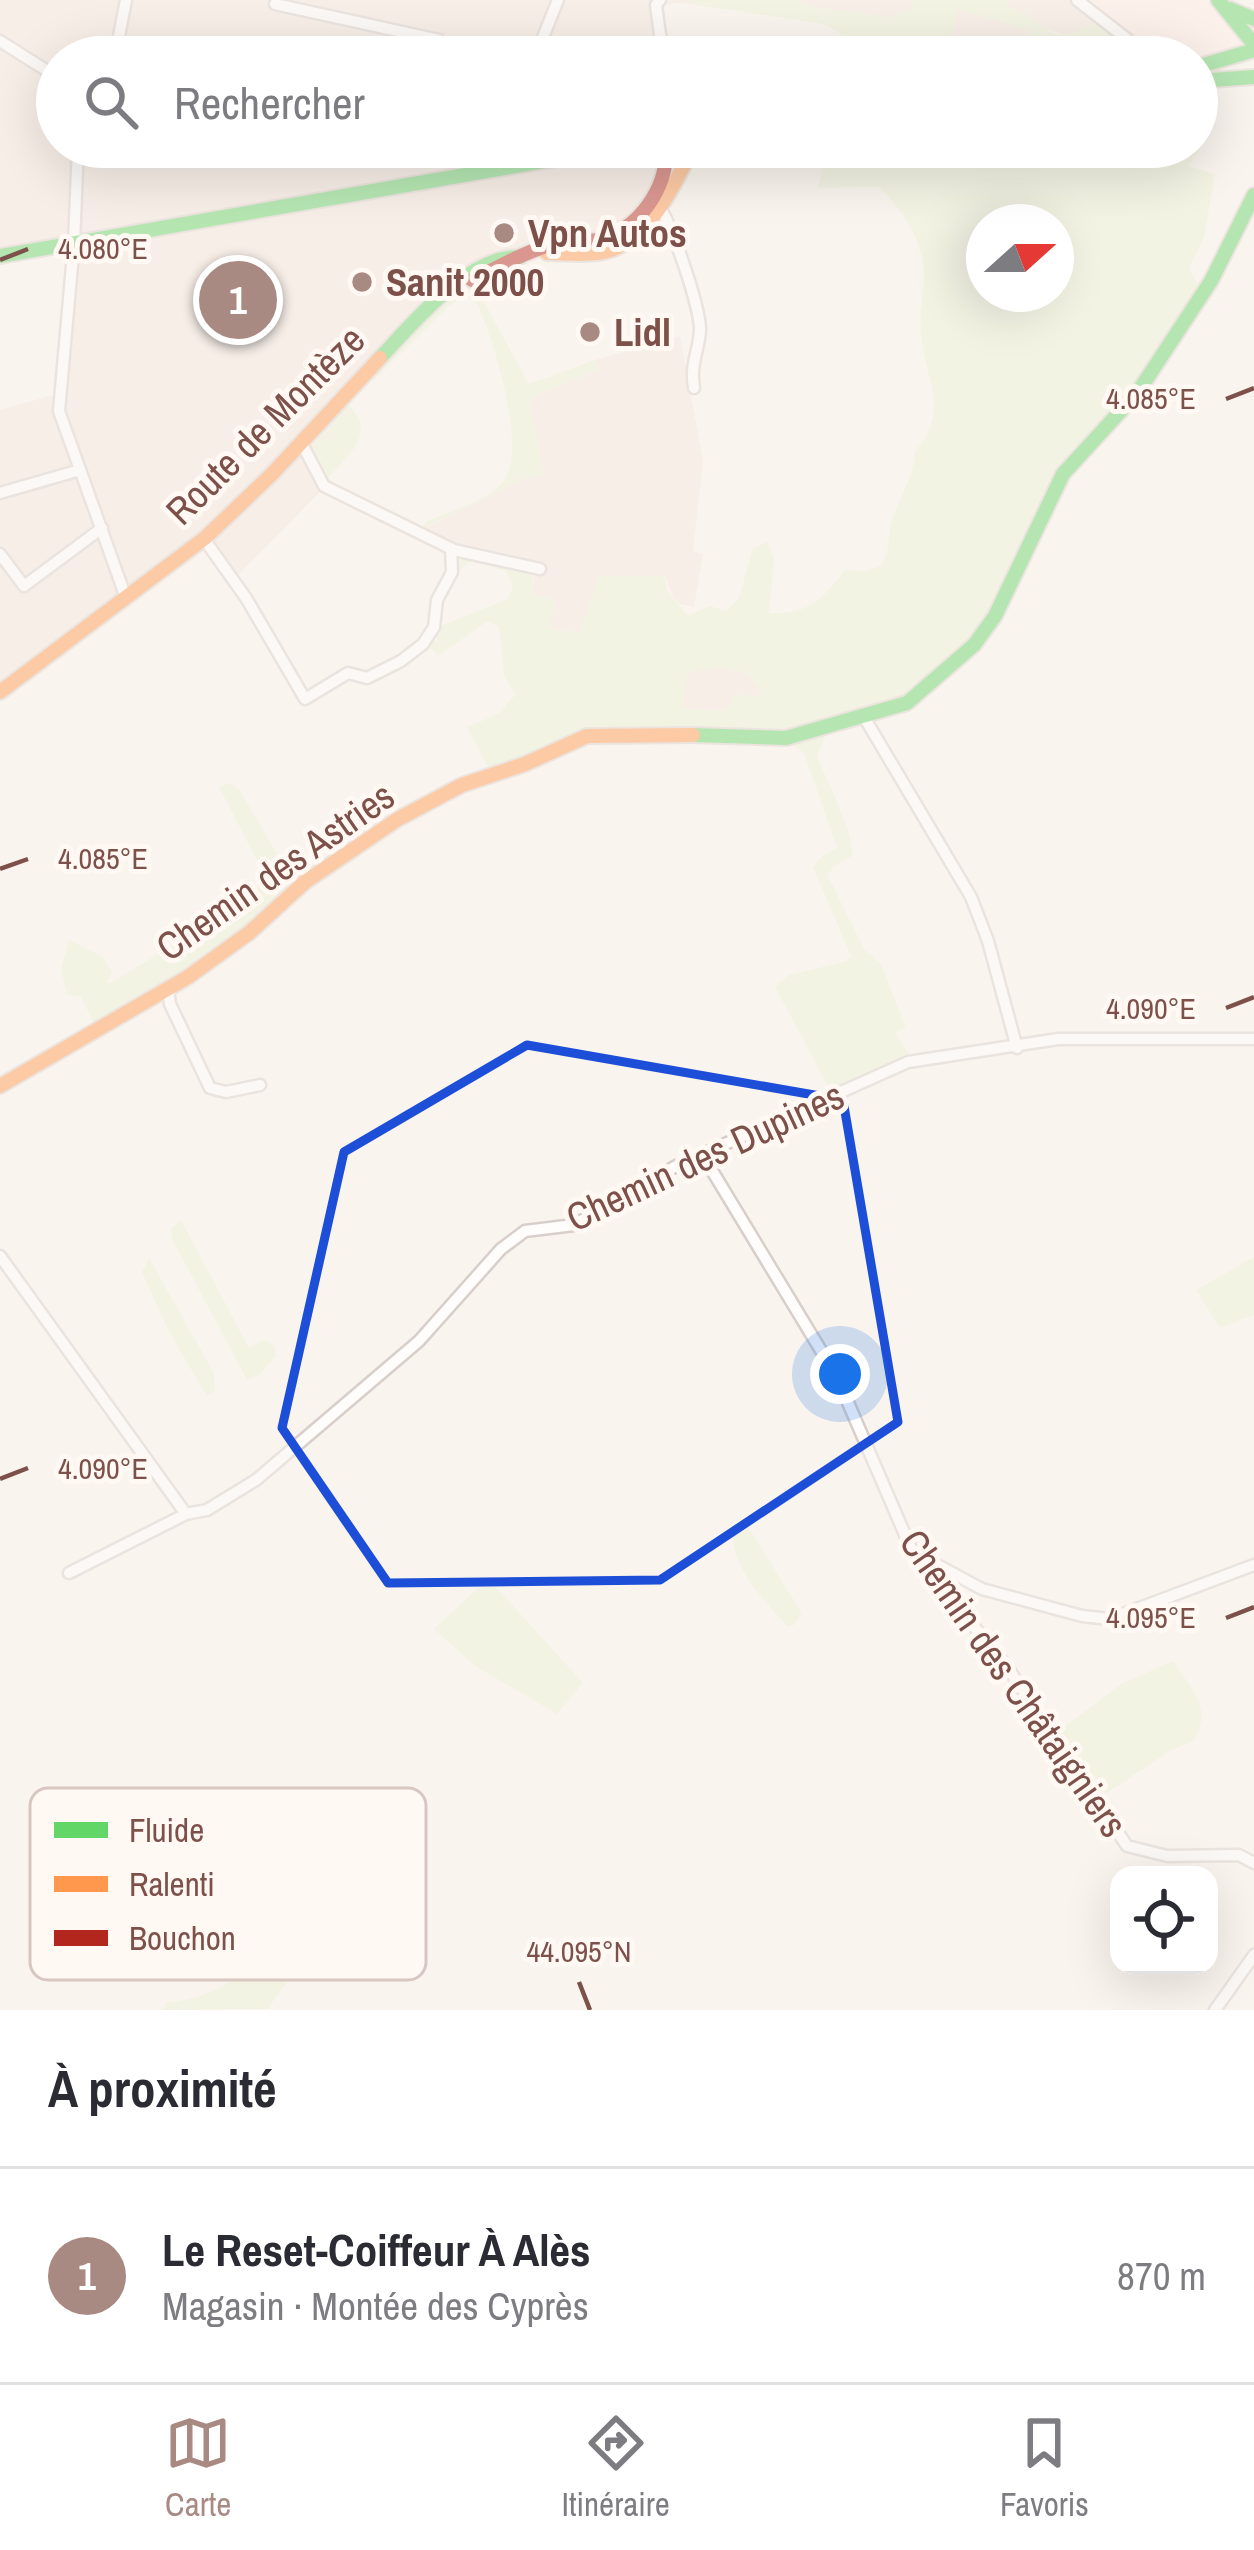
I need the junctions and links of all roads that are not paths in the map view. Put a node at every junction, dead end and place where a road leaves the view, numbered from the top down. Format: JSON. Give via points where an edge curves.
{"nodes":[{"id":1,"x":126,"y":0,"type":"edge"},
{"id":2,"x":558,"y":0,"type":"edge"},
{"id":3,"x":660,"y":0,"type":"edge"},
{"id":4,"x":1076,"y":0,"type":"edge"},
{"id":5,"x":1222,"y":3,"type":"edge"},
{"id":6,"x":275,"y":4,"type":"dead end"},
{"id":7,"x":1254,"y":19,"type":"edge"},
{"id":8,"x":119,"y":36,"type":"edge"},
{"id":9,"x":421,"y":36,"type":"edge"},
{"id":10,"x":543,"y":36,"type":"edge"},
{"id":11,"x":660,"y":36,"type":"edge"},
{"id":12,"x":1123,"y":36,"type":"edge"},
{"id":13,"x":0,"y":41,"type":"edge"},
{"id":14,"x":1252,"y":45,"type":"edge"},
{"id":15,"x":1218,"y":59,"type":"edge"},
{"id":16,"x":36,"y":64,"type":"edge"},
{"id":17,"x":1254,"y":74,"type":"edge"},
{"id":18,"x":1218,"y":78,"type":"edge"},
{"id":19,"x":76,"y":168,"type":"edge"},
{"id":20,"x":466,"y":168,"type":"edge"},
{"id":21,"x":665,"y":168,"type":"edge"},
{"id":22,"x":679,"y":168,"type":"edge"},
{"id":23,"x":1254,"y":195,"type":"edge"},
{"id":24,"x":656,"y":201,"type":"junction"},
{"id":25,"x":74,"y":243,"type":"junction"},
{"id":26,"x":0,"y":256,"type":"edge"},
{"id":27,"x":694,"y":388,"type":"dead end"},
{"id":28,"x":301,"y":442,"type":"junction"},
{"id":29,"x":80,"y":470,"type":"junction"},
{"id":30,"x":0,"y":493,"type":"edge"},
{"id":31,"x":102,"y":528,"type":"junction"},
{"id":32,"x":203,"y":538,"type":"junction"},
{"id":33,"x":451,"y":548,"type":"junction"},
{"id":34,"x":0,"y":554,"type":"edge"},
{"id":35,"x":540,"y":569,"type":"dead end"},
{"id":36,"x":125,"y":595,"type":"junction"},
{"id":37,"x":0,"y":692,"type":"edge"},
{"id":38,"x":864,"y":716,"type":"junction"},
{"id":39,"x":168,"y":988,"type":"junction"},
{"id":40,"x":1254,"y":1040,"type":"edge"},
{"id":41,"x":1017,"y":1048,"type":"junction"},
{"id":42,"x":260,"y":1085,"type":"dead end"},
{"id":43,"x":0,"y":1086,"type":"edge"},
{"id":44,"x":702,"y":1154,"type":"junction"},
{"id":45,"x":0,"y":1256,"type":"edge"},
{"id":46,"x":186,"y":1514,"type":"junction"},
{"id":47,"x":912,"y":1551,"type":"junction"},
{"id":48,"x":1254,"y":1565,"type":"edge"},
{"id":49,"x":69,"y":1573,"type":"dead end"},
{"id":50,"x":1254,"y":1863,"type":"edge"},
{"id":51,"x":1254,"y":1955,"type":"edge"},
{"id":52,"x":1214,"y":2010,"type":"edge"}],
"edges":[{"from":1,"to":8,"type":"street"},
{"from":2,"to":10,"type":"street"},
{"from":3,"to":11,"type":"street"},
{"from":4,"to":12,"type":"street"},
{"from":5,"to":7,"type":"street"},
{"from":5,"to":14,"type":"street"},
{"from":6,"to":9,"type":"street"},
{"from":13,"to":16,"type":"street"},
{"from":14,"to":15,"type":"street"},
{"from":14,"to":17,"type":"street"},
{"from":17,"to":18,"type":"street"},
{"from":19,"to":25,"type":"street"},
{"from":20,"to":25,"type":"street"},
{"from":21,"to":24,"type":"street"},
{"from":22,"to":24,"type":"street","name":"Route de Montèze"},
{"from":23,"to":38,"type":"street","name":"Chemin des Astries","via":[[1211,281],[1138,392],[1064,474],[980,637],[907,703]]},
{"from":24,"to":27,"type":"street","via":[[699,322]]},
{"from":24,"to":28,"type":"street","name":"Route de Montèze","via":[[613,235],[554,244],[456,287]]},
{"from":25,"to":26,"type":"street"},
{"from":25,"to":29,"type":"street","via":[[59,411]]},
{"from":28,"to":32,"type":"street","name":"Route de Montèze"},
{"from":28,"to":33,"type":"street","via":[[324,486]]},
{"from":29,"to":30,"type":"street"},
{"from":29,"to":31,"type":"street"},
{"from":31,"to":34,"type":"street","via":[[24,586]]},
{"from":31,"to":36,"type":"street"},
{"from":32,"to":33,"type":"street","via":[[305,699],[348,673],[380,672],[423,644],[452,572]]},
{"from":32,"to":36,"type":"street","name":"Route de Montèze"},
{"from":33,"to":35,"type":"street"},
{"from":36,"to":37,"type":"street","name":"Route de Montèze"},
{"from":38,"to":39,"type":"street","name":"Chemin des Astries","via":[[786,738],[587,736],[398,819]]},
{"from":38,"to":41,"type":"street","via":[[971,898]]},
{"from":39,"to":42,"type":"street","via":[[210,1088]]},
{"from":39,"to":43,"type":"street","name":"Chemin des Astries"},
{"from":40,"to":41,"type":"street","name":"Chemin des Dupines","via":[[1058,1040]]},
{"from":41,"to":44,"type":"street","name":"Chemin des Dupines","via":[[908,1063]]},
{"from":44,"to":46,"type":"street","name":"Chemin des Dupines","via":[[574,1226],[534,1228],[510,1240],[419,1341],[317,1431],[240,1490]]},
{"from":44,"to":47,"type":"street","name":"Chemin des Châtaigniers","via":[[837,1377]]},
{"from":45,"to":46,"type":"street"},
{"from":46,"to":49,"type":"street","name":"Chemin des Dupines"},
{"from":47,"to":48,"type":"street","via":[[982,1589],[1110,1619]]},
{"from":47,"to":50,"type":"street","name":"Chemin des Châtaigniers","via":[[1008,1668],[1127,1846]]},
{"from":51,"to":52,"type":"street"}]}
